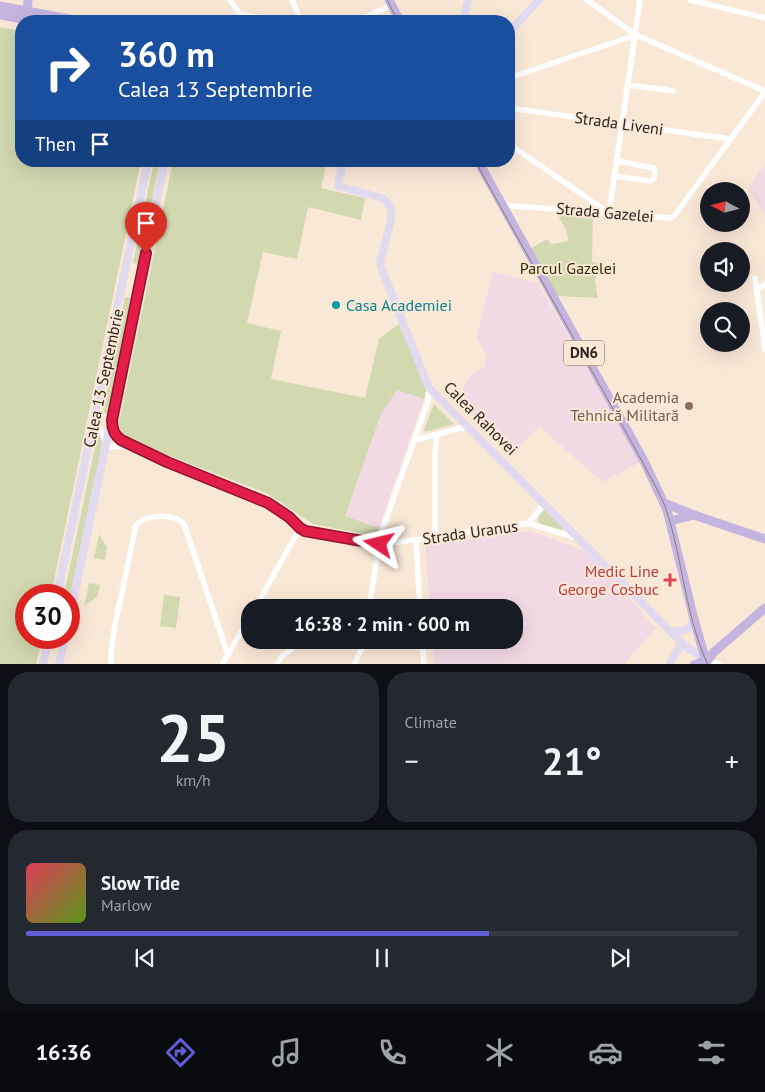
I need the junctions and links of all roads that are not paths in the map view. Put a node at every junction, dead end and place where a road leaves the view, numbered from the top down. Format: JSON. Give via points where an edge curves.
{"nodes":[{"id":1,"x":28,"y":0,"type":"edge"},
{"id":2,"x":230,"y":0,"type":"edge"},
{"id":3,"x":292,"y":0,"type":"edge"},
{"id":4,"x":468,"y":0,"type":"edge"},
{"id":5,"x":539,"y":0,"type":"edge"},
{"id":6,"x":587,"y":0,"type":"edge"},
{"id":7,"x":640,"y":0,"type":"edge"},
{"id":8,"x":690,"y":0,"type":"edge"},
{"id":9,"x":390,"y":3,"type":"edge"},
{"id":10,"x":0,"y":6,"type":"edge"},
{"id":11,"x":0,"y":15,"type":"edge"},
{"id":12,"x":25,"y":15,"type":"edge"},
{"id":13,"x":30,"y":15,"type":"edge"},
{"id":14,"x":245,"y":15,"type":"edge"},
{"id":15,"x":298,"y":15,"type":"edge"},
{"id":16,"x":374,"y":15,"type":"edge"},
{"id":17,"x":397,"y":15,"type":"edge"},
{"id":18,"x":464,"y":15,"type":"edge"},
{"id":19,"x":15,"y":16,"type":"edge"},
{"id":20,"x":765,"y":18,"type":"edge"},
{"id":21,"x":515,"y":26,"type":"edge"},
{"id":22,"x":636,"y":35,"type":"junction"},
{"id":23,"x":515,"y":76,"type":"edge"},
{"id":24,"x":628,"y":85,"type":"junction"},
{"id":25,"x":673,"y":91,"type":"dead end"},
{"id":26,"x":765,"y":91,"type":"edge"},
{"id":27,"x":515,"y":109,"type":"edge"},
{"id":28,"x":623,"y":124,"type":"junction"},
{"id":29,"x":730,"y":139,"type":"junction"},
{"id":30,"x":515,"y":148,"type":"edge"},
{"id":31,"x":617,"y":161,"type":"junction"},
{"id":32,"x":147,"y":167,"type":"edge"},
{"id":33,"x":164,"y":167,"type":"edge"},
{"id":34,"x":342,"y":167,"type":"edge"},
{"id":35,"x":481,"y":167,"type":"edge"},
{"id":36,"x":615,"y":176,"type":"junction"},
{"id":37,"x":502,"y":205,"type":"junction"},
{"id":38,"x":609,"y":213,"type":"junction"},
{"id":39,"x":125,"y":270,"type":"junction"},
{"id":40,"x":142,"y":274,"type":"junction"},
{"id":41,"x":755,"y":278,"type":"dead end"},
{"id":42,"x":765,"y":284,"type":"edge"},
{"id":43,"x":756,"y":290,"type":"junction"},
{"id":44,"x":120,"y":293,"type":"junction"},
{"id":45,"x":137,"y":296,"type":"junction"},
{"id":46,"x":763,"y":314,"type":"edge"},
{"id":47,"x":764,"y":341,"type":"edge"},
{"id":48,"x":765,"y":349,"type":"edge"},
{"id":49,"x":430,"y":388,"type":"junction"},
{"id":50,"x":112,"y":420,"type":"junction"},
{"id":51,"x":94,"y":421,"type":"junction"},
{"id":52,"x":468,"y":426,"type":"junction"},
{"id":53,"x":437,"y":435,"type":"junction"},
{"id":54,"x":415,"y":440,"type":"junction"},
{"id":55,"x":106,"y":446,"type":"junction"},
{"id":56,"x":135,"y":448,"type":"junction"},
{"id":57,"x":664,"y":503,"type":"junction"},
{"id":58,"x":545,"y":504,"type":"junction"},
{"id":59,"x":694,"y":515,"type":"junction"},
{"id":60,"x":670,"y":521,"type":"junction"},
{"id":61,"x":528,"y":524,"type":"junction"},
{"id":62,"x":300,"y":528,"type":"junction"},
{"id":63,"x":435,"y":537,"type":"junction"},
{"id":64,"x":579,"y":538,"type":"junction"},
{"id":65,"x":765,"y":539,"type":"edge"},
{"id":66,"x":416,"y":540,"type":"junction"},
{"id":67,"x":379,"y":544,"type":"junction"},
{"id":68,"x":59,"y":584,"type":"edge"},
{"id":69,"x":77,"y":584,"type":"edge"},
{"id":70,"x":260,"y":599,"type":"edge"},
{"id":71,"x":370,"y":599,"type":"edge"},
{"id":72,"x":419,"y":599,"type":"edge"},
{"id":73,"x":765,"y":608,"type":"edge"},
{"id":74,"x":694,"y":619,"type":"junction"},
{"id":75,"x":672,"y":631,"type":"junction"},
{"id":76,"x":241,"y":632,"type":"edge"},
{"id":77,"x":682,"y":642,"type":"junction"},
{"id":78,"x":46,"y":649,"type":"edge"},
{"id":79,"x":62,"y":649,"type":"edge"},
{"id":80,"x":292,"y":649,"type":"dead end"},
{"id":81,"x":360,"y":649,"type":"edge"},
{"id":82,"x":423,"y":649,"type":"edge"},
{"id":83,"x":228,"y":655,"type":"junction"},
{"id":84,"x":708,"y":663,"type":"edge"},
{"id":85,"x":43,"y":664,"type":"edge"},
{"id":86,"x":59,"y":664,"type":"edge"},
{"id":87,"x":110,"y":664,"type":"edge"},
{"id":88,"x":222,"y":664,"type":"edge"},
{"id":89,"x":277,"y":664,"type":"edge"},
{"id":90,"x":354,"y":664,"type":"edge"},
{"id":91,"x":424,"y":664,"type":"edge"},
{"id":92,"x":669,"y":664,"type":"edge"},
{"id":93,"x":694,"y":664,"type":"edge"},
{"id":94,"x":721,"y":664,"type":"edge"}],
"edges":[{"from":1,"to":13,"type":"main road"},
{"from":2,"to":14,"type":"street","via":[[240,14]]},
{"from":3,"to":15,"type":"street"},
{"from":4,"to":18,"type":"main road"},
{"from":5,"to":21,"type":"main road"},
{"from":6,"to":22,"type":"street"},
{"from":7,"to":22,"type":"street"},
{"from":8,"to":20,"type":"street"},
{"from":9,"to":16,"type":"street"},
{"from":9,"to":17,"type":"main road"},
{"from":10,"to":12,"type":"main road"},
{"from":11,"to":19,"type":"main road"},
{"from":22,"to":23,"type":"street"},
{"from":22,"to":24,"type":"street"},
{"from":22,"to":26,"type":"street"},
{"from":24,"to":25,"type":"street"},
{"from":24,"to":28,"type":"street"},
{"from":26,"to":29,"type":"street","name":"Strada Gazelei"},
{"from":27,"to":28,"type":"street","name":"Strada Liveni"},
{"from":28,"to":29,"type":"street","name":"Strada Liveni"},
{"from":28,"to":31,"type":"street"},
{"from":29,"to":38,"type":"street","name":"Strada Gazelei","via":[[675,216]]},
{"from":30,"to":38,"type":"street"},
{"from":31,"to":36,"type":"street"},
{"from":31,"to":36,"type":"street","via":[[654,168],[654,179]]},
{"from":32,"to":39,"type":"main road","name":"Calea 13 Septembrie"},
{"from":33,"to":40,"type":"main road","name":"Calea 13 Septembrie"},
{"from":34,"to":49,"type":"main road","name":"Calea Rahovei","via":[[338,186],[382,198],[391,210],[381,266]]},
{"from":35,"to":37,"type":"main road","number":"DN6"},
{"from":36,"to":38,"type":"street"},
{"from":37,"to":38,"type":"street","name":"Strada Gazelei"},
{"from":37,"to":57,"type":"main road","number":"DN6"},
{"from":39,"to":40,"type":"main road"},
{"from":39,"to":44,"type":"main road","name":"Calea 13 Septembrie"},
{"from":40,"to":45,"type":"main road","name":"Calea 13 Septembrie"},
{"from":41,"to":43,"type":"street"},
{"from":42,"to":43,"type":"street"},
{"from":43,"to":46,"type":"street"},
{"from":44,"to":45,"type":"main road"},
{"from":44,"to":51,"type":"main road","name":"Calea 13 Septembrie"},
{"from":45,"to":50,"type":"main road","name":"Calea 13 Septembrie"},
{"from":46,"to":47,"type":"street"},
{"from":47,"to":48,"type":"street"},
{"from":49,"to":52,"type":"main road","name":"Calea Rahovei"},
{"from":49,"to":54,"type":"street"},
{"from":50,"to":55,"type":"main road","name":"Calea 13 Septembrie"},
{"from":50,"to":56,"type":"street","name":"Strada Uranus","via":[[118,438]]},
{"from":51,"to":55,"type":"street"},
{"from":51,"to":68,"type":"main road","name":"Calea 13 Septembrie"},
{"from":52,"to":53,"type":"street"},
{"from":52,"to":58,"type":"main road","name":"Calea Rahovei"},
{"from":53,"to":54,"type":"street"},
{"from":53,"to":63,"type":"street"},
{"from":54,"to":67,"type":"street"},
{"from":55,"to":56,"type":"street","name":"Strada Uranus"},
{"from":55,"to":69,"type":"main road","name":"Calea 13 Septembrie"},
{"from":56,"to":62,"type":"street","name":"Strada Uranus","via":[[268,503]]},
{"from":57,"to":59,"type":"main road"},
{"from":57,"to":60,"type":"main road","number":"DN6"},
{"from":58,"to":61,"type":"street","name":"Strada Uranus"},
{"from":58,"to":64,"type":"main road","name":"Calea Rahovei"},
{"from":59,"to":60,"type":"main road"},
{"from":59,"to":65,"type":"main road"},
{"from":60,"to":74,"type":"main road","number":"DN6"},
{"from":61,"to":63,"type":"street","name":"Strada Uranus"},
{"from":61,"to":64,"type":"street","name":"Strada Uranus"},
{"from":62,"to":67,"type":"street","name":"Strada Uranus"},
{"from":62,"to":70,"type":"street"},
{"from":63,"to":66,"type":"street","name":"Strada Uranus"},
{"from":64,"to":75,"type":"main road","name":"Calea Rahovei"},
{"from":66,"to":67,"type":"street","name":"Strada Uranus"},
{"from":66,"to":72,"type":"street"},
{"from":67,"to":71,"type":"street"},
{"from":73,"to":84,"type":"main road"},
{"from":74,"to":75,"type":"main road","via":[[686,631]]},
{"from":74,"to":84,"type":"main road","number":"DN6"},
{"from":75,"to":77,"type":"main road","name":"Calea Rahovei"},
{"from":76,"to":83,"type":"street"},
{"from":77,"to":84,"type":"main road","name":"Calea Rahovei"},
{"from":77,"to":92,"type":"main road"},
{"from":78,"to":85,"type":"main road"},
{"from":79,"to":86,"type":"main road"},
{"from":80,"to":89,"type":"street"},
{"from":81,"to":90,"type":"street"},
{"from":82,"to":91,"type":"street"},
{"from":83,"to":87,"type":"street","via":[[184,524],[176,518],[155,518],[136,525]]},
{"from":83,"to":88,"type":"street"},
{"from":84,"to":93,"type":"main road"},
{"from":84,"to":94,"type":"street"}]}
